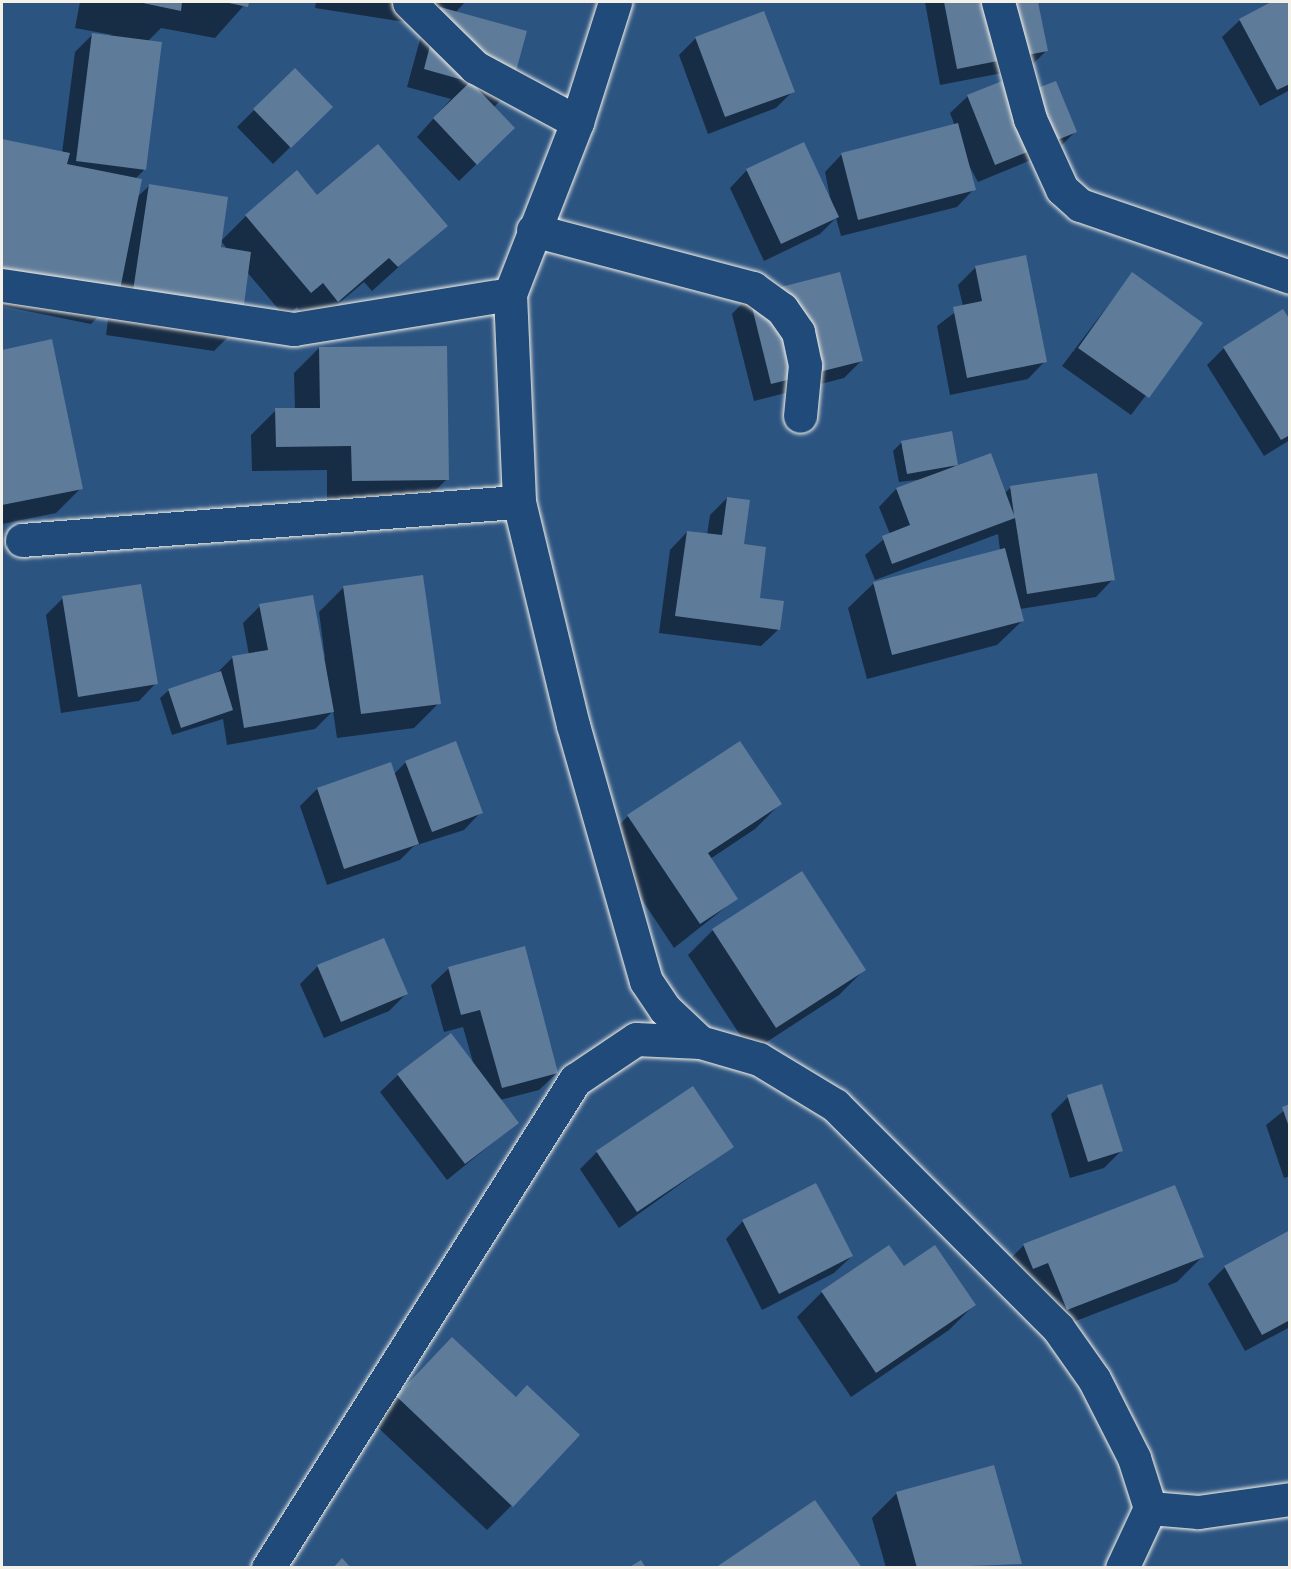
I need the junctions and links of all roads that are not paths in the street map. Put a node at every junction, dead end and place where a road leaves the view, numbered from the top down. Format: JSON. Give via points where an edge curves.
{"nodes":[{"id":1,"x":409,"y":2,"type":"edge"},
{"id":2,"x":615,"y":2,"type":"edge"},
{"id":3,"x":998,"y":2,"type":"edge"},
{"id":4,"x":577,"y":122,"type":"junction"},
{"id":5,"x":533,"y":230,"type":"junction"},
{"id":6,"x":1290,"y":277,"type":"edge"},
{"id":7,"x":2,"y":285,"type":"edge"},
{"id":8,"x":510,"y":294,"type":"junction"},
{"id":9,"x":800,"y":416,"type":"dead end"},
{"id":10,"x":519,"y":502,"type":"junction"},
{"id":11,"x":22,"y":540,"type":"dead end"},
{"id":12,"x":700,"y":1042,"type":"junction"},
{"id":13,"x":1290,"y":1498,"type":"edge"},
{"id":14,"x":1150,"y":1508,"type":"junction"},
{"id":15,"x":268,"y":1568,"type":"edge"},
{"id":16,"x":1122,"y":1568,"type":"edge"}],
"edges":[{"from":1,"to":4,"type":"street","via":[[475,67]]},
{"from":2,"to":4,"type":"street"},
{"from":3,"to":6,"type":"street","via":[[1030,119],[1062,189],[1089,209]]},
{"from":4,"to":5,"type":"street"},
{"from":5,"to":8,"type":"street"},
{"from":5,"to":9,"type":"street","via":[[753,288],[782,309],[798,332],[806,365]]},
{"from":7,"to":8,"type":"street","via":[[134,309],[294,329]]},
{"from":8,"to":10,"type":"street"},
{"from":10,"to":11,"type":"street"},
{"from":10,"to":12,"type":"street","via":[[573,725],[646,981],[665,1009]]},
{"from":12,"to":14,"type":"street","via":[[759,1059],[835,1105],[1058,1328],[1099,1389],[1134,1458]]},
{"from":12,"to":15,"type":"street","via":[[636,1039],[575,1080]]},
{"from":13,"to":14,"type":"street","via":[[1198,1512]]},
{"from":14,"to":16,"type":"street"}]}
